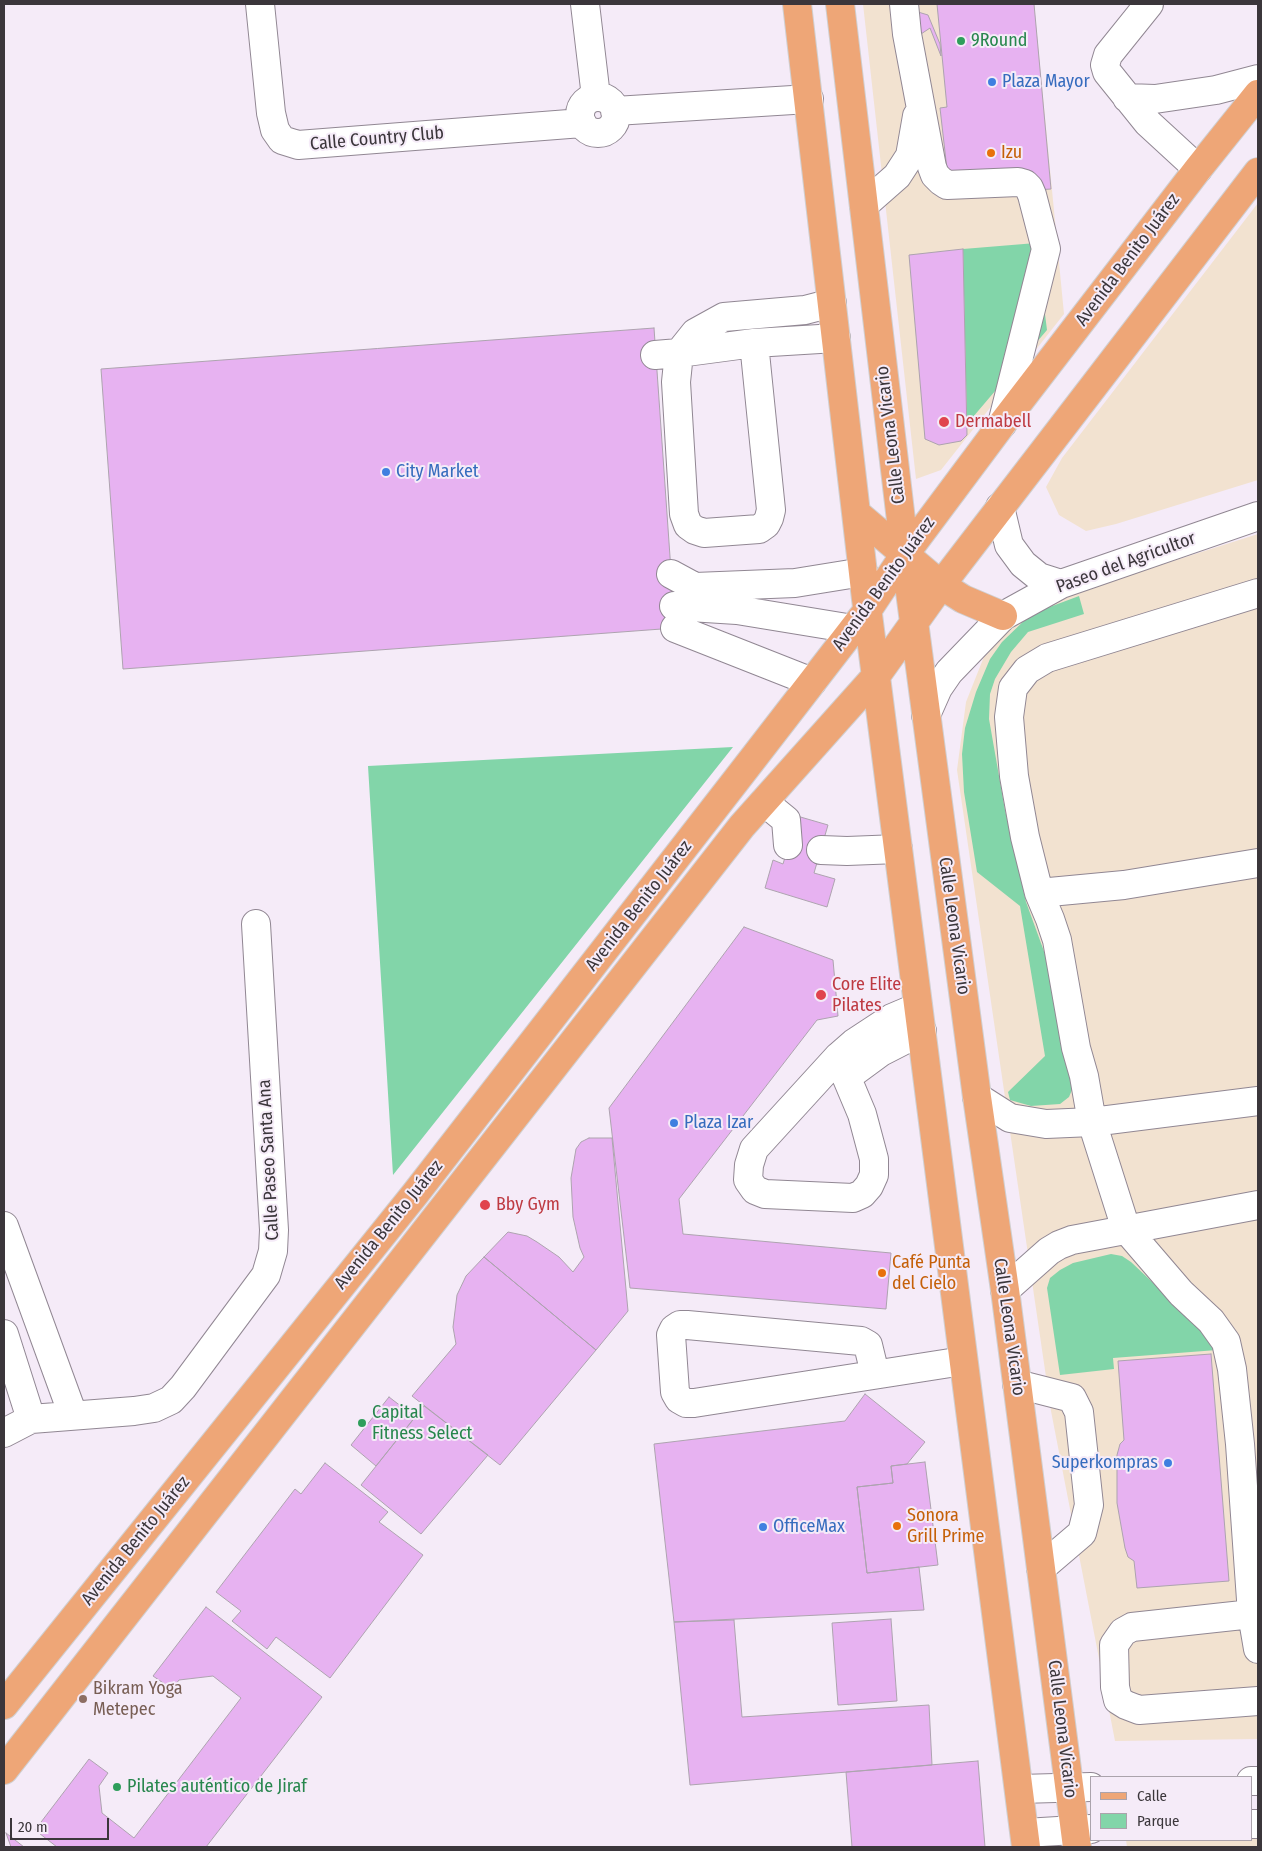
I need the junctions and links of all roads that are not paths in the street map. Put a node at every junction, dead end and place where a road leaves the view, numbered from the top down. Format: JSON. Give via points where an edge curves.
{"nodes":[{"id":1,"x":260,"y":4,"type":"edge"},
{"id":2,"x":585,"y":4,"type":"edge"},
{"id":3,"x":797,"y":4,"type":"edge"},
{"id":4,"x":840,"y":4,"type":"edge"},
{"id":5,"x":904,"y":4,"type":"edge"},
{"id":6,"x":1149,"y":4,"type":"edge"},
{"id":7,"x":1258,"y":79,"type":"edge"},
{"id":8,"x":1258,"y":94,"type":"edge"},
{"id":9,"x":920,"y":97,"type":"junction"},
{"id":10,"x":809,"y":98,"type":"junction"},
{"id":11,"x":1128,"y":98,"type":"junction"},
{"id":12,"x":606,"y":104,"type":"junction"},
{"id":13,"x":1198,"y":169,"type":"junction"},
{"id":14,"x":1258,"y":172,"type":"edge"},
{"id":15,"x":864,"y":205,"type":"junction"},
{"id":16,"x":832,"y":302,"type":"junction"},
{"id":17,"x":836,"y":338,"type":"junction"},
{"id":18,"x":754,"y":343,"type":"junction"},
{"id":19,"x":667,"y":354,"type":"junction"},
{"id":20,"x":1002,"y":424,"type":"junction"},
{"id":21,"x":1000,"y":507,"type":"junction"},
{"id":22,"x":856,"y":513,"type":"junction"},
{"id":23,"x":1258,"y":516,"type":"edge"},
{"id":24,"x":905,"y":554,"type":"junction"},
{"id":25,"x":863,"y":572,"type":"junction"},
{"id":26,"x":671,"y":574,"type":"dead end"},
{"id":27,"x":1061,"y":584,"type":"junction"},
{"id":28,"x":941,"y":585,"type":"junction"},
{"id":29,"x":1258,"y":593,"type":"edge"},
{"id":30,"x":1003,"y":616,"type":"junction"},
{"id":31,"x":860,"y":620,"type":"junction"},
{"id":32,"x":915,"y":620,"type":"junction"},
{"id":33,"x":876,"y":676,"type":"junction"},
{"id":34,"x":812,"y":682,"type":"junction"},
{"id":35,"x":926,"y":715,"type":"junction"},
{"id":36,"x":764,"y":802,"type":"junction"},
{"id":37,"x":788,"y":845,"type":"dead end"},
{"id":38,"x":898,"y":849,"type":"junction"},
{"id":39,"x":820,"y":850,"type":"dead end"},
{"id":40,"x":1258,"y":862,"type":"edge"},
{"id":41,"x":1038,"y":893,"type":"junction"},
{"id":42,"x":256,"y":924,"type":"dead end"},
{"id":43,"x":920,"y":1019,"type":"junction"},
{"id":44,"x":842,"y":1067,"type":"junction"},
{"id":45,"x":977,"y":1097,"type":"junction"},
{"id":46,"x":1258,"y":1101,"type":"edge"},
{"id":47,"x":1092,"y":1122,"type":"junction"},
{"id":48,"x":1258,"y":1205,"type":"edge"},
{"id":49,"x":4,"y":1226,"type":"edge"},
{"id":50,"x":1126,"y":1229,"type":"junction"},
{"id":51,"x":1005,"y":1290,"type":"junction"},
{"id":52,"x":4,"y":1334,"type":"edge"},
{"id":53,"x":962,"y":1361,"type":"junction"},
{"id":54,"x":875,"y":1374,"type":"junction"},
{"id":55,"x":1017,"y":1384,"type":"junction"},
{"id":56,"x":73,"y":1415,"type":"junction"},
{"id":57,"x":32,"y":1419,"type":"junction"},
{"id":58,"x":4,"y":1433,"type":"edge"},
{"id":59,"x":1251,"y":1503,"type":"edge"},
{"id":60,"x":1041,"y":1568,"type":"junction"},
{"id":61,"x":1252,"y":1614,"type":"junction"},
{"id":62,"x":1258,"y":1649,"type":"edge"},
{"id":63,"x":1258,"y":1701,"type":"edge"},
{"id":64,"x":4,"y":1706,"type":"edge"},
{"id":65,"x":4,"y":1770,"type":"edge"},
{"id":66,"x":1081,"y":1787,"type":"edge"},
{"id":67,"x":1020,"y":1789,"type":"junction"},
{"id":68,"x":1081,"y":1835,"type":"edge"},
{"id":69,"x":1025,"y":1840,"type":"edge"}],
"edges":[{"from":1,"to":12,"type":"street","name":"Calle Country Club","via":[[275,130],[282,140],[298,145],[582,122],[582,106],[588,100]]},
{"from":2,"to":12,"type":"street"},
{"from":3,"to":10,"type":"main road"},
{"from":4,"to":15,"type":"main road","name":"Calle Leona Vicario"},
{"from":5,"to":9,"type":"street"},
{"from":6,"to":11,"type":"street","via":[[1108,55],[1106,65],[1111,79]]},
{"from":7,"to":11,"type":"street","via":[[1216,90],[1156,99]]},
{"from":8,"to":13,"type":"main road","name":"Avenida Benito Juárez"},
{"from":9,"to":15,"type":"street","via":[[910,156],[896,176]]},
{"from":9,"to":20,"type":"street","via":[[932,167],[941,181],[947,184],[1018,182],[1029,188],[1037,213],[1046,249]]},
{"from":10,"to":12,"type":"street"},
{"from":10,"to":16,"type":"main road"},
{"from":11,"to":13,"type":"street","via":[[1148,123]]},
{"from":13,"to":20,"type":"main road","name":"Avenida Benito Juárez"},
{"from":14,"to":21,"type":"main road","name":"Avenida Benito Juárez"},
{"from":15,"to":24,"type":"main road","name":"Calle Leona Vicario"},
{"from":16,"to":17,"type":"main road"},
{"from":16,"to":19,"type":"street","via":[[805,310],[724,317]]},
{"from":17,"to":18,"type":"street"},
{"from":17,"to":22,"type":"main road"},
{"from":18,"to":19,"type":"street"},
{"from":18,"to":19,"type":"street","via":[[770,510],[766,524],[758,528],[704,533],[688,525],[684,514],[676,382]]},
{"from":20,"to":24,"type":"main road","name":"Avenida Benito Juárez"},
{"from":21,"to":27,"type":"street","via":[[1009,544],[1024,564],[1039,577]]},
{"from":21,"to":28,"type":"main road","name":"Avenida Benito Juárez"},
{"from":22,"to":24,"type":"main road"},
{"from":22,"to":25,"type":"main road"},
{"from":23,"to":27,"type":"street","name":"Paseo del Agricultor"},
{"from":24,"to":28,"type":"main road"},
{"from":24,"to":31,"type":"main road","name":"Avenida Benito Juárez"},
{"from":24,"to":32,"type":"main road","name":"Calle Leona Vicario"},
{"from":25,"to":26,"type":"street","via":[[795,583],[695,586]]},
{"from":25,"to":31,"type":"main road"},
{"from":27,"to":30,"type":"street","name":"Paseo del Agricultor"},
{"from":28,"to":30,"type":"main road","via":[[963,599]]},
{"from":28,"to":32,"type":"main road","name":"Avenida Benito Juárez"},
{"from":29,"to":41,"type":"street","via":[[1047,658],[1027,670],[1014,688],[1009,717],[1014,776]]},
{"from":30,"to":35,"type":"street","name":"Paseo del Agricultor","via":[[949,672]]},
{"from":31,"to":33,"type":"main road"},
{"from":31,"to":34,"type":"main road","name":"Avenida Benito Juárez"},
{"from":31,"to":34,"type":"street","via":[[737,610],[675,617]]},
{"from":32,"to":33,"type":"main road","name":"Avenida Benito Juárez"},
{"from":32,"to":35,"type":"main road","name":"Calle Leona Vicario"},
{"from":33,"to":36,"type":"main road","name":"Avenida Benito Juárez"},
{"from":33,"to":38,"type":"main road"},
{"from":34,"to":64,"type":"main road","name":"Avenida Benito Juárez","via":[[414,1194]]},
{"from":35,"to":45,"type":"main road","name":"Calle Leona Vicario"},
{"from":36,"to":37,"type":"street","via":[[786,820]]},
{"from":36,"to":65,"type":"main road","name":"Avenida Benito Juárez"},
{"from":38,"to":39,"type":"street"},
{"from":38,"to":43,"type":"main road"},
{"from":40,"to":41,"type":"street","via":[[1124,885]]},
{"from":41,"to":47,"type":"street","via":[[1057,940]]},
{"from":42,"to":56,"type":"street","name":"Calle Paseo Santa Ana","via":[[274,1230],[273,1251],[266,1275],[171,1400],[134,1412]]},
{"from":43,"to":44,"type":"street","via":[[892,1018],[854,1043]]},
{"from":43,"to":53,"type":"main road"},
{"from":44,"to":44,"type":"street","via":[[862,1114],[874,1159],[874,1175],[869,1186],[853,1198],[765,1194],[755,1190],[748,1180],[754,1148]]},
{"from":45,"to":47,"type":"street","via":[[1010,1118],[1046,1124]]},
{"from":45,"to":51,"type":"main road","name":"Calle Leona Vicario"},
{"from":46,"to":47,"type":"street"},
{"from":47,"to":50,"type":"street"},
{"from":48,"to":50,"type":"street"},
{"from":49,"to":56,"type":"street"},
{"from":50,"to":51,"type":"street","via":[[1059,1245]]},
{"from":50,"to":59,"type":"street","via":[[1181,1293],[1212,1321],[1226,1342]]},
{"from":51,"to":55,"type":"main road","name":"Calle Leona Vicario"},
{"from":52,"to":57,"type":"street"},
{"from":53,"to":54,"type":"street"},
{"from":53,"to":67,"type":"main road"},
{"from":54,"to":54,"type":"street","via":[[868,1345],[861,1341],[687,1325],[680,1325],[671,1335],[675,1392],[686,1403]]},
{"from":55,"to":60,"type":"main road","name":"Calle Leona Vicario"},
{"from":55,"to":60,"type":"street","via":[[1072,1398],[1079,1412],[1089,1505],[1082,1533]]},
{"from":56,"to":57,"type":"street","name":"Calle Paseo Santa Ana"},
{"from":57,"to":58,"type":"street","name":"Calle Paseo Santa Ana"},
{"from":59,"to":61,"type":"street"},
{"from":60,"to":66,"type":"main road","name":"Calle Leona Vicario"},
{"from":61,"to":62,"type":"street"},
{"from":61,"to":63,"type":"street","via":[[1132,1627],[1123,1632],[1114,1646],[1115,1687],[1118,1700],[1140,1710]]},
{"from":66,"to":67,"type":"street"},
{"from":66,"to":68,"type":"main road","name":"Calle Leona Vicario"},
{"from":67,"to":69,"type":"main road"},
{"from":68,"to":69,"type":"street"}]}
